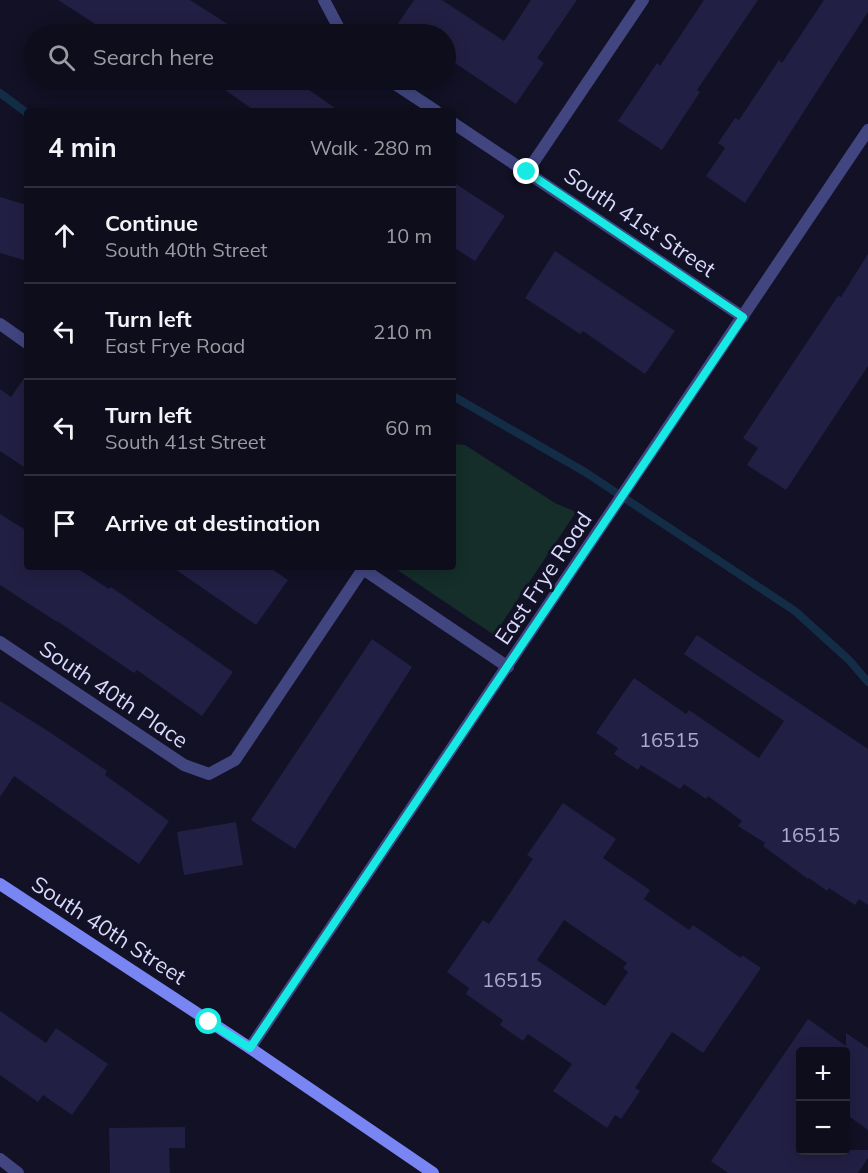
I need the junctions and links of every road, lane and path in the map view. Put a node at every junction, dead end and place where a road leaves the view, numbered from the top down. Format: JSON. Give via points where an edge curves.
{"nodes":[{"id":1,"x":324,"y":0,"type":"edge"},
{"id":2,"x":643,"y":0,"type":"edge"},
{"id":3,"x":337,"y":24,"type":"edge"},
{"id":4,"x":404,"y":90,"type":"edge"},
{"id":5,"x":431,"y":108,"type":"edge"},
{"id":6,"x":456,"y":125,"type":"edge"},
{"id":7,"x":868,"y":130,"type":"edge"},
{"id":8,"x":527,"y":172,"type":"junction"},
{"id":9,"x":743,"y":317,"type":"junction"},
{"id":10,"x":0,"y":324,"type":"edge"},
{"id":11,"x":24,"y":341,"type":"edge"},
{"id":12,"x":361,"y":570,"type":"edge"},
{"id":13,"x":365,"y":570,"type":"edge"},
{"id":14,"x":0,"y":642,"type":"edge"},
{"id":15,"x":508,"y":667,"type":"junction"},
{"id":16,"x":0,"y":884,"type":"edge"},
{"id":17,"x":250,"y":1048,"type":"junction"},
{"id":18,"x":0,"y":1159,"type":"edge"},
{"id":19,"x":18,"y":1173,"type":"edge"},
{"id":20,"x":433,"y":1173,"type":"edge"}],
"edges":[{"from":1,"to":3,"type":"street"},
{"from":2,"to":8,"type":"street"},
{"from":4,"to":5,"type":"street"},
{"from":6,"to":8,"type":"street","name":"South 41st Street"},
{"from":7,"to":9,"type":"street","name":"East Frye Road"},
{"from":8,"to":9,"type":"street","name":"South 41st Street"},
{"from":9,"to":15,"type":"street","name":"East Frye Road"},
{"from":10,"to":11,"type":"street"},
{"from":12,"to":14,"type":"street","name":"South 40th Place","via":[[235,760],[208,774],[184,765]]},
{"from":13,"to":15,"type":"street"},
{"from":15,"to":17,"type":"street","name":"East Frye Road"},
{"from":16,"to":17,"type":"main road","name":"South 40th Street"},
{"from":17,"to":20,"type":"main road","name":"South 40th Street"},
{"from":18,"to":19,"type":"street"}]}
